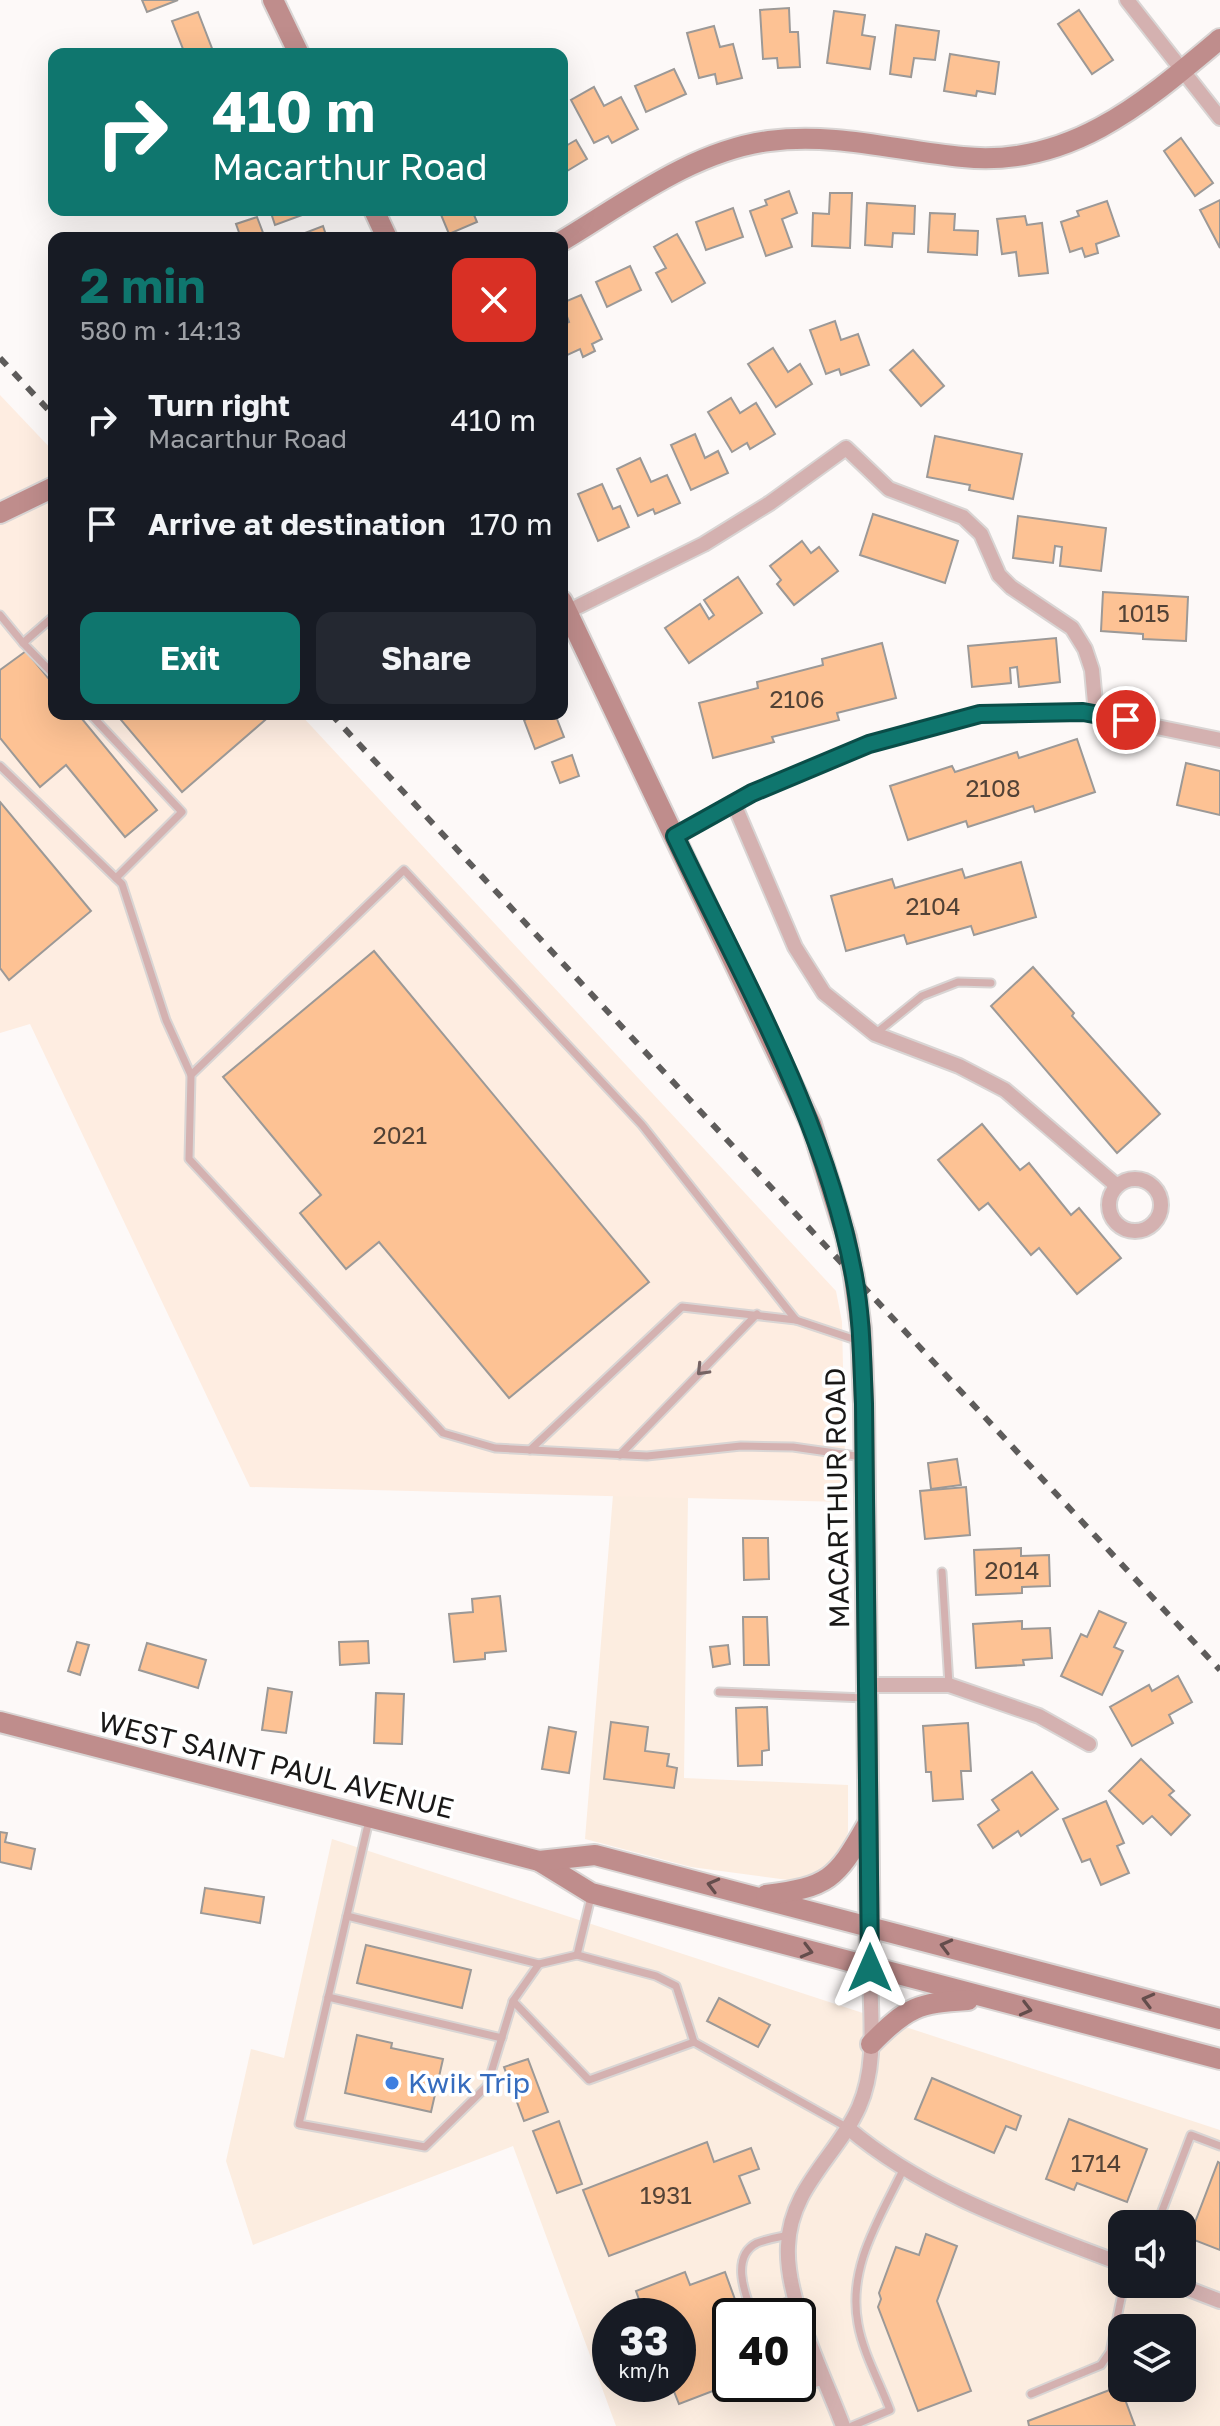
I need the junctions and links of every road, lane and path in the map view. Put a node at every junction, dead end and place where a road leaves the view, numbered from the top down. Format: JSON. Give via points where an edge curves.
{"nodes":[{"id":1,"x":273,"y":0,"type":"edge"},
{"id":2,"x":1127,"y":0,"type":"edge"},
{"id":3,"x":1220,"y":39,"type":"edge"},
{"id":4,"x":296,"y":48,"type":"edge"},
{"id":5,"x":1183,"y":70,"type":"junction"},
{"id":6,"x":1220,"y":118,"type":"edge"},
{"id":7,"x":568,"y":237,"type":"edge"},
{"id":8,"x":48,"y":490,"type":"edge"},
{"id":9,"x":0,"y":513,"type":"edge"},
{"id":10,"x":568,"y":606,"type":"edge"},
{"id":11,"x":568,"y":613,"type":"edge"},
{"id":12,"x":0,"y":615,"type":"edge"},
{"id":13,"x":48,"y":621,"type":"edge"},
{"id":14,"x":23,"y":643,"type":"junction"},
{"id":15,"x":48,"y":669,"type":"edge"},
{"id":16,"x":1096,"y":714,"type":"junction"},
{"id":17,"x":96,"y":720,"type":"edge"},
{"id":18,"x":1220,"y":740,"type":"edge"},
{"id":19,"x":0,"y":766,"type":"edge"},
{"id":20,"x":734,"y":804,"type":"junction"},
{"id":21,"x":675,"y":836,"type":"junction"},
{"id":22,"x":116,"y":878,"type":"junction"},
{"id":23,"x":991,"y":983,"type":"dead end"},
{"id":24,"x":875,"y":1034,"type":"junction"},
{"id":25,"x":191,"y":1075,"type":"junction"},
{"id":26,"x":1117,"y":1186,"type":"dead end"},
{"id":27,"x":757,"y":1314,"type":"junction"},
{"id":28,"x":796,"y":1320,"type":"junction"},
{"id":29,"x":862,"y":1341,"type":"junction"},
{"id":30,"x":530,"y":1450,"type":"junction"},
{"id":31,"x":620,"y":1455,"type":"junction"},
{"id":32,"x":865,"y":1457,"type":"junction"},
{"id":33,"x":942,"y":1572,"type":"dead end"},
{"id":34,"x":949,"y":1685,"type":"junction"},
{"id":35,"x":868,"y":1691,"type":"junction"},
{"id":36,"x":719,"y":1692,"type":"dead end"},
{"id":37,"x":0,"y":1722,"type":"edge"},
{"id":38,"x":1089,"y":1744,"type":"dead end"},
{"id":39,"x":369,"y":1818,"type":"junction"},
{"id":40,"x":869,"y":1822,"type":"junction"},
{"id":41,"x":539,"y":1861,"type":"junction"},
{"id":42,"x":591,"y":1893,"type":"junction"},
{"id":43,"x":758,"y":1896,"type":"junction"},
{"id":44,"x":347,"y":1916,"type":"junction"},
{"id":45,"x":870,"y":1926,"type":"junction"},
{"id":46,"x":577,"y":1955,"type":"junction"},
{"id":47,"x":539,"y":1964,"type":"junction"},
{"id":48,"x":870,"y":1968,"type":"junction"},
{"id":49,"x":328,"y":1997,"type":"junction"},
{"id":50,"x":988,"y":1999,"type":"junction"},
{"id":51,"x":513,"y":2001,"type":"junction"},
{"id":52,"x":1220,"y":2019,"type":"edge"},
{"id":53,"x":502,"y":2038,"type":"junction"},
{"id":54,"x":694,"y":2042,"type":"junction"},
{"id":55,"x":871,"y":2044,"type":"junction"},
{"id":56,"x":1220,"y":2059,"type":"edge"},
{"id":57,"x":848,"y":2128,"type":"junction"},
{"id":58,"x":1220,"y":2146,"type":"edge"},
{"id":59,"x":904,"y":2168,"type":"junction"},
{"id":60,"x":1162,"y":2210,"type":"edge"},
{"id":61,"x":789,"y":2235,"type":"junction"},
{"id":62,"x":1108,"y":2259,"type":"edge"},
{"id":63,"x":1196,"y":2292,"type":"edge"},
{"id":64,"x":747,"y":2298,"type":"edge"},
{"id":65,"x":795,"y":2298,"type":"edge"},
{"id":66,"x":1121,"y":2298,"type":"edge"},
{"id":67,"x":1220,"y":2301,"type":"edge"},
{"id":68,"x":816,"y":2356,"type":"edge"},
{"id":69,"x":825,"y":2380,"type":"junction"},
{"id":70,"x":816,"y":2383,"type":"edge"},
{"id":71,"x":1031,"y":2394,"type":"dead end"},
{"id":72,"x":843,"y":2426,"type":"edge"},
{"id":73,"x":852,"y":2426,"type":"edge"}],
"edges":[{"from":1,"to":4,"type":"street"},
{"from":2,"to":5,"type":"street"},
{"from":3,"to":5,"type":"street"},
{"from":5,"to":6,"type":"street"},
{"from":5,"to":7,"type":"street","via":[[1101,129],[1024,154],[961,157],[808,139],[736,148],[680,170]]},
{"from":8,"to":9,"type":"street"},
{"from":10,"to":16,"type":"street","via":[[704,544],[846,448],[889,489],[963,517],[981,534],[999,575],[1072,628],[1092,670]]},
{"from":11,"to":21,"type":"street","name":"MACARTHUR ROAD"},
{"from":12,"to":14,"type":"lane"},
{"from":13,"to":14,"type":"lane"},
{"from":14,"to":15,"type":"lane"},
{"from":16,"to":18,"type":"street"},
{"from":16,"to":20,"type":"street","via":[[980,714],[869,744]]},
{"from":17,"to":22,"type":"lane","via":[[182,812]]},
{"from":19,"to":22,"type":"lane"},
{"from":20,"to":21,"type":"street"},
{"from":20,"to":24,"type":"street","via":[[802,958],[824,993]]},
{"from":21,"to":29,"type":"street","name":"MACARTHUR ROAD","via":[[811,1124],[846,1237]]},
{"from":22,"to":25,"type":"lane"},
{"from":23,"to":24,"type":"lane","via":[[958,982],[922,996]]},
{"from":24,"to":26,"type":"street","via":[[1005,1090]]},
{"from":25,"to":28,"type":"lane","via":[[404,870],[642,1125]]},
{"from":25,"to":30,"type":"lane","via":[[189,1159],[443,1433],[495,1448]]},
{"from":27,"to":28,"type":"lane"},
{"from":27,"to":30,"type":"lane","via":[[682,1307]]},
{"from":27,"to":31,"type":"lane","one_way":true},
{"from":28,"to":29,"type":"lane"},
{"from":29,"to":32,"type":"street","name":"MACARTHUR ROAD"},
{"from":30,"to":31,"type":"lane"},
{"from":31,"to":32,"type":"lane","via":[[754,1446]]},
{"from":32,"to":35,"type":"street","name":"MACARTHUR ROAD"},
{"from":33,"to":34,"type":"lane"},
{"from":34,"to":35,"type":"street"},
{"from":34,"to":38,"type":"street","via":[[1039,1716]]},
{"from":35,"to":36,"type":"lane"},
{"from":35,"to":40,"type":"street","name":"MACARTHUR ROAD"},
{"from":37,"to":39,"type":"street","name":"WEST SAINT PAUL AVENUE"},
{"from":39,"to":41,"type":"street","name":"WEST SAINT PAUL AVENUE"},
{"from":39,"to":44,"type":"lane"},
{"from":40,"to":43,"type":"street","via":[[832,1877],[807,1890]]},
{"from":40,"to":45,"type":"street","name":"MACARTHUR ROAD"},
{"from":41,"to":42,"type":"street","name":"WEST SAINT PAUL AVENUE"},
{"from":43,"to":41,"type":"street","name":"WEST SAINT PAUL AVENUE","one_way":true,"via":[[595,1855]]},
{"from":42,"to":46,"type":"lane"},
{"from":42,"to":48,"type":"street","name":"WEST SAINT PAUL AVENUE","one_way":true},
{"from":43,"to":45,"type":"street","name":"WEST SAINT PAUL AVENUE"},
{"from":44,"to":47,"type":"lane"},
{"from":44,"to":49,"type":"lane"},
{"from":45,"to":48,"type":"street","name":"MACARTHUR ROAD"},
{"from":52,"to":45,"type":"street","name":"WEST SAINT PAUL AVENUE","one_way":true},
{"from":46,"to":47,"type":"lane"},
{"from":46,"to":54,"type":"lane","via":[[676,1986]]},
{"from":47,"to":51,"type":"lane"},
{"from":48,"to":50,"type":"street","name":"WEST SAINT PAUL AVENUE"},
{"from":48,"to":55,"type":"street","name":"MACARTHUR ROAD"},
{"from":49,"to":53,"type":"lane"},
{"from":49,"to":53,"type":"lane","via":[[299,2124],[425,2147],[487,2086]]},
{"from":50,"to":55,"type":"street","via":[[926,2003],[899,2017]]},
{"from":50,"to":56,"type":"street","name":"WEST SAINT PAUL AVENUE","one_way":true},
{"from":51,"to":53,"type":"lane"},
{"from":51,"to":54,"type":"lane","via":[[589,2080]]},
{"from":54,"to":57,"type":"lane"},
{"from":55,"to":57,"type":"street","name":"MACARTHUR ROAD","via":[[869,2076]]},
{"from":57,"to":59,"type":"street"},
{"from":57,"to":61,"type":"street","name":"MACARTHUR ROAD","via":[[801,2194]]},
{"from":58,"to":60,"type":"lane","via":[[1191,2135]]},
{"from":59,"to":62,"type":"street","via":[[954,2197]]},
{"from":59,"to":73,"type":"lane","via":[[861,2257],[854,2296],[858,2327],[890,2410]]},
{"from":61,"to":64,"type":"lane","via":[[755,2244],[743,2258],[741,2284]]},
{"from":61,"to":65,"type":"street","name":"MACARTHUR ROAD"},
{"from":63,"to":67,"type":"street"},
{"from":66,"to":71,"type":"lane","via":[[1110,2352],[1101,2365]]},
{"from":68,"to":69,"type":"street","name":"MACARTHUR ROAD"},
{"from":69,"to":70,"type":"lane"},
{"from":69,"to":72,"type":"street","name":"MACARTHUR ROAD"}]}
